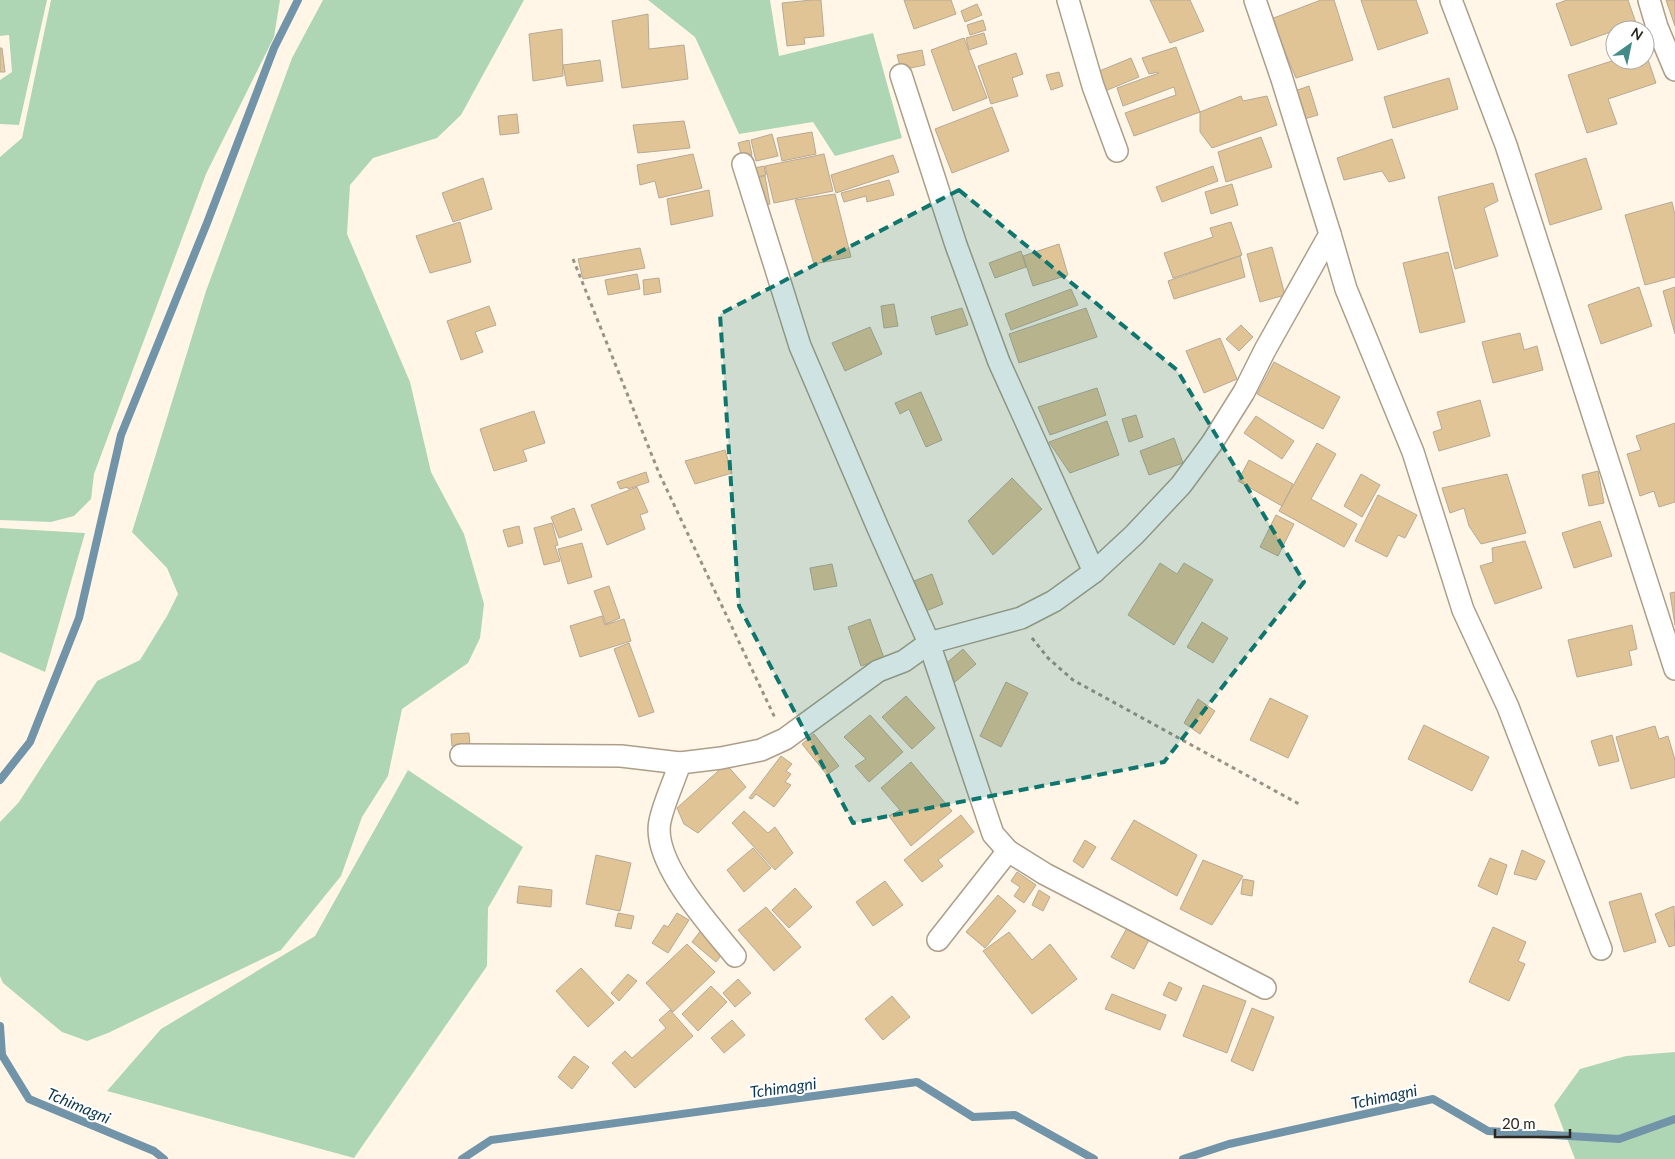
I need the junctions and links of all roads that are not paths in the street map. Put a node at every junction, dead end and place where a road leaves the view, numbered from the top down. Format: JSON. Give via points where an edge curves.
{"nodes":[{"id":1,"x":1068,"y":0,"type":"edge"},
{"id":2,"x":1255,"y":0,"type":"edge"},
{"id":3,"x":1451,"y":0,"type":"edge"},
{"id":4,"x":1649,"y":0,"type":"edge"},
{"id":5,"x":1675,"y":70,"type":"edge"},
{"id":6,"x":901,"y":75,"type":"dead end"},
{"id":7,"x":1118,"y":151,"type":"dead end"},
{"id":8,"x":743,"y":164,"type":"dead end"},
{"id":9,"x":1330,"y":234,"type":"junction"},
{"id":10,"x":1094,"y":572,"type":"junction"},
{"id":11,"x":929,"y":643,"type":"junction"},
{"id":12,"x":1675,"y":668,"type":"edge"},
{"id":13,"x":461,"y":754,"type":"dead end"},
{"id":14,"x":680,"y":763,"type":"junction"},
{"id":15,"x":1008,"y":852,"type":"junction"},
{"id":16,"x":938,"y":940,"type":"dead end"},
{"id":17,"x":1602,"y":949,"type":"dead end"},
{"id":18,"x":735,"y":956,"type":"dead end"},
{"id":19,"x":1265,"y":988,"type":"dead end"}],
"edges":[{"from":1,"to":7,"type":"street","via":[[1093,86]]},
{"from":2,"to":9,"type":"street"},
{"from":3,"to":12,"type":"street","via":[[1506,145]]},
{"from":4,"to":5,"type":"street"},
{"from":6,"to":10,"type":"street","via":[[956,245],[999,362]]},
{"from":8,"to":11,"type":"street","via":[[800,346]]},
{"from":9,"to":10,"type":"street","via":[[1244,392],[1212,443],[1161,506]]},
{"from":9,"to":17,"type":"street","via":[[1346,289],[1413,452],[1463,610],[1508,707]]},
{"from":10,"to":11,"type":"street","via":[[1054,601],[1021,618]]},
{"from":11,"to":14,"type":"street","via":[[904,661],[878,671],[785,739],[761,750]]},
{"from":11,"to":15,"type":"street","via":[[993,834]]},
{"from":13,"to":14,"type":"street","via":[[621,756]]},
{"from":14,"to":18,"type":"street","via":[[660,823],[661,844],[682,890]]},
{"from":15,"to":16,"type":"street"},
{"from":15,"to":19,"type":"street"}]}
